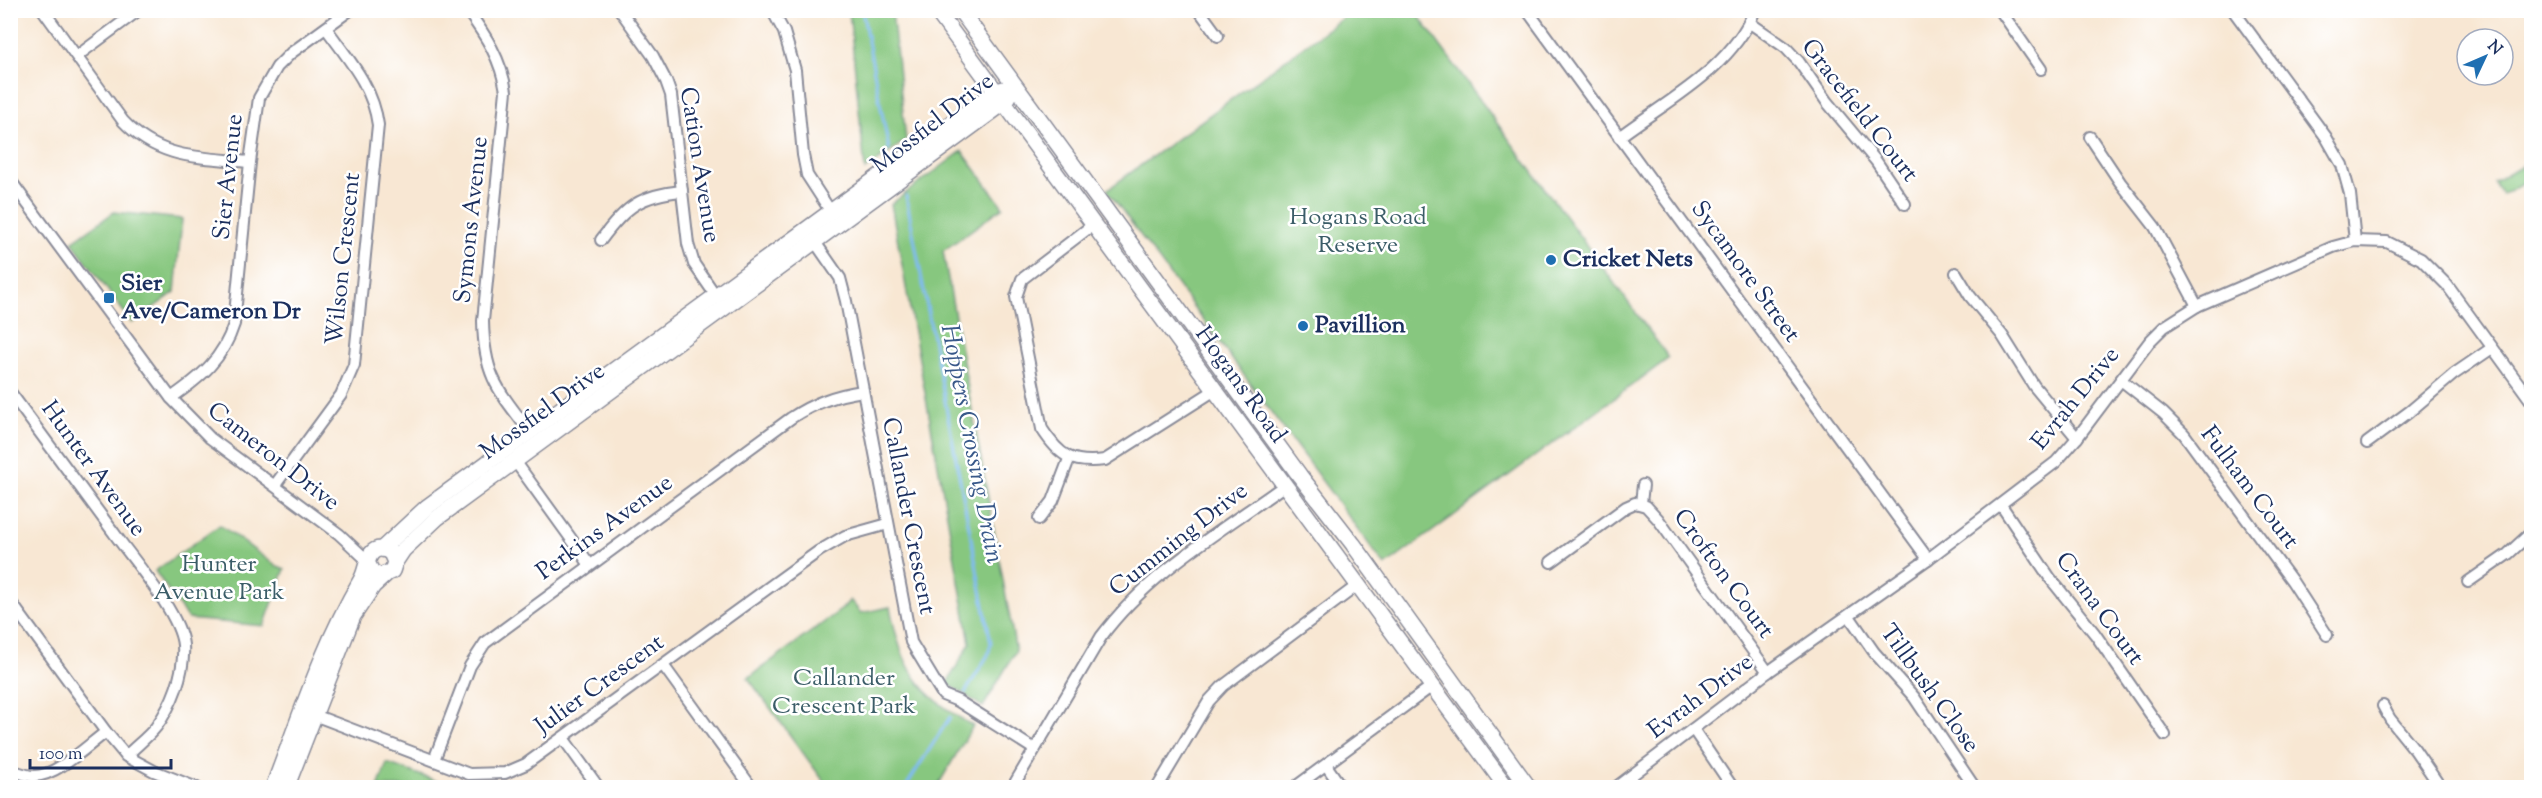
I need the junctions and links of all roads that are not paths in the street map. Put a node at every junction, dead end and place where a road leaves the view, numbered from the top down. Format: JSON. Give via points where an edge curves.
{"nodes":[{"id":1,"x":43,"y":10,"type":"edge"},
{"id":2,"x":139,"y":10,"type":"edge"},
{"id":3,"x":350,"y":10,"type":"edge"},
{"id":4,"x":467,"y":10,"type":"edge"},
{"id":5,"x":620,"y":10,"type":"edge"},
{"id":6,"x":772,"y":10,"type":"edge"},
{"id":7,"x":936,"y":10,"type":"edge"},
{"id":8,"x":1199,"y":10,"type":"edge"},
{"id":9,"x":1527,"y":10,"type":"edge"},
{"id":10,"x":1755,"y":10,"type":"edge"},
{"id":11,"x":2000,"y":10,"type":"edge"},
{"id":12,"x":2233,"y":10,"type":"edge"},
{"id":13,"x":968,"y":13,"type":"edge"},
{"id":14,"x":1750,"y":23,"type":"junction"},
{"id":15,"x":326,"y":28,"type":"junction"},
{"id":16,"x":1218,"y":36,"type":"dead end"},
{"id":17,"x":77,"y":56,"type":"junction"},
{"id":18,"x":2041,"y":69,"type":"dead end"},
{"id":19,"x":1015,"y":86,"type":"junction"},
{"id":20,"x":1000,"y":96,"type":"junction"},
{"id":21,"x":1619,"y":137,"type":"junction"},
{"id":22,"x":2090,"y":138,"type":"dead end"},
{"id":23,"x":250,"y":162,"type":"junction"},
{"id":24,"x":10,"y":180,"type":"edge"},
{"id":25,"x":682,"y":191,"type":"junction"},
{"id":26,"x":1905,"y":204,"type":"dead end"},
{"id":27,"x":835,"y":218,"type":"junction"},
{"id":28,"x":1094,"y":224,"type":"junction"},
{"id":29,"x":811,"y":236,"type":"junction"},
{"id":30,"x":602,"y":240,"type":"dead end"},
{"id":31,"x":2355,"y":241,"type":"junction"},
{"id":32,"x":1956,"y":273,"type":"dead end"},
{"id":33,"x":720,"y":302,"type":"junction"},
{"id":34,"x":2197,"y":306,"type":"junction"},
{"id":35,"x":2492,"y":348,"type":"junction"},
{"id":36,"x":2121,"y":380,"type":"junction"},
{"id":37,"x":1215,"y":390,"type":"junction"},
{"id":38,"x":863,"y":391,"type":"junction"},
{"id":39,"x":10,"y":392,"type":"edge"},
{"id":40,"x":171,"y":398,"type":"junction"},
{"id":41,"x":2532,"y":402,"type":"edge"},
{"id":42,"x":534,"y":438,"type":"junction"},
{"id":43,"x":2077,"y":438,"type":"junction"},
{"id":44,"x":2367,"y":442,"type":"dead end"},
{"id":45,"x":511,"y":455,"type":"junction"},
{"id":46,"x":1069,"y":459,"type":"junction"},
{"id":47,"x":1300,"y":476,"type":"junction"},
{"id":48,"x":274,"y":485,"type":"junction"},
{"id":49,"x":1285,"y":485,"type":"junction"},
{"id":50,"x":1643,"y":485,"type":"dead end"},
{"id":51,"x":1641,"y":503,"type":"junction"},
{"id":52,"x":2001,"y":505,"type":"junction"},
{"id":53,"x":1040,"y":519,"type":"dead end"},
{"id":54,"x":888,"y":524,"type":"junction"},
{"id":55,"x":2532,"y":532,"type":"edge"},
{"id":56,"x":1353,"y":544,"type":"junction"},
{"id":57,"x":374,"y":556,"type":"junction"},
{"id":58,"x":1928,"y":559,"type":"junction"},
{"id":59,"x":395,"y":562,"type":"junction"},
{"id":60,"x":1341,"y":562,"type":"junction"},
{"id":61,"x":1551,"y":562,"type":"dead end"},
{"id":62,"x":590,"y":565,"type":"junction"},
{"id":63,"x":385,"y":575,"type":"junction"},
{"id":64,"x":2468,"y":582,"type":"dead end"},
{"id":65,"x":1358,"y":585,"type":"junction"},
{"id":66,"x":10,"y":601,"type":"edge"},
{"id":67,"x":1849,"y":616,"type":"junction"},
{"id":68,"x":2327,"y":635,"type":"dead end"},
{"id":69,"x":663,"y":665,"type":"junction"},
{"id":70,"x":1768,"y":672,"type":"junction"},
{"id":71,"x":1432,"y":686,"type":"junction"},
{"id":72,"x":2383,"y":705,"type":"dead end"},
{"id":73,"x":309,"y":713,"type":"junction"},
{"id":74,"x":1693,"y":729,"type":"junction"},
{"id":75,"x":106,"y":732,"type":"junction"},
{"id":76,"x":2165,"y":735,"type":"dead end"},
{"id":77,"x":563,"y":738,"type":"junction"},
{"id":78,"x":1034,"y":749,"type":"junction"},
{"id":79,"x":126,"y":756,"type":"junction"},
{"id":80,"x":434,"y":760,"type":"junction"},
{"id":81,"x":1326,"y":765,"type":"junction"},
{"id":82,"x":10,"y":770,"type":"edge"},
{"id":83,"x":1159,"y":787,"type":"edge"},
{"id":84,"x":197,"y":788,"type":"edge"},
{"id":85,"x":273,"y":788,"type":"edge"},
{"id":86,"x":286,"y":788,"type":"edge"},
{"id":87,"x":599,"y":788,"type":"edge"},
{"id":88,"x":752,"y":788,"type":"edge"},
{"id":89,"x":1012,"y":788,"type":"edge"},
{"id":90,"x":1294,"y":788,"type":"edge"},
{"id":91,"x":1342,"y":788,"type":"edge"},
{"id":92,"x":1507,"y":788,"type":"edge"},
{"id":93,"x":1529,"y":788,"type":"edge"},
{"id":94,"x":1615,"y":788,"type":"edge"},
{"id":95,"x":1733,"y":788,"type":"edge"},
{"id":96,"x":1974,"y":788,"type":"edge"},
{"id":97,"x":2441,"y":788,"type":"edge"}],
"edges":[{"from":1,"to":17,"type":"street"},
{"from":2,"to":17,"type":"street"},
{"from":3,"to":15,"type":"street","name":"Sier Avenue"},
{"from":4,"to":42,"type":"street","name":"Symons Avenue","via":[[497,56],[506,91],[483,321],[484,348],[497,386]]},
{"from":5,"to":25,"type":"street","name":"Cation Avenue","via":[[666,81],[674,112]]},
{"from":6,"to":27,"type":"street","via":[[784,32],[795,70],[807,175]]},
{"from":7,"to":20,"type":"street","name":"Hogans Road"},
{"from":8,"to":16,"type":"street"},
{"from":9,"to":21,"type":"street","name":"Sycamore Street"},
{"from":10,"to":14,"type":"street"},
{"from":11,"to":18,"type":"street"},
{"from":12,"to":31,"type":"street","via":[[2326,137],[2342,165]]},
{"from":13,"to":19,"type":"street","name":"Hogans Road"},
{"from":14,"to":21,"type":"street","via":[[1710,72]]},
{"from":14,"to":26,"type":"street","name":"Gracefield Court","via":[[1799,62],[1876,160]]},
{"from":15,"to":23,"type":"street","name":"Sier Avenue","via":[[291,53],[266,85],[256,112]]},
{"from":15,"to":48,"type":"street","name":"Wilson Crescent","via":[[364,80],[378,125],[354,365],[341,395]]},
{"from":17,"to":23,"type":"street","via":[[123,121],[148,142],[185,156]]},
{"from":19,"to":20,"type":"street","name":"Mossfiel Drive"},
{"from":19,"to":47,"type":"street","name":"Hogans Road"},
{"from":20,"to":27,"type":"street","name":"Mossfiel Drive"},
{"from":20,"to":28,"type":"street","name":"Hogans Road"},
{"from":21,"to":58,"type":"street","name":"Sycamore Street"},
{"from":22,"to":34,"type":"street","via":[[2156,226]]},
{"from":23,"to":40,"type":"street","name":"Sier Avenue","via":[[236,307],[229,339],[214,364]]},
{"from":24,"to":40,"type":"street","name":"Cameron Drive"},
{"from":25,"to":30,"type":"street","via":[[647,197],[620,215]]},
{"from":25,"to":33,"type":"street","name":"Cation Avenue","via":[[694,264]]},
{"from":27,"to":29,"type":"street","name":"Mossfiel Drive"},
{"from":28,"to":37,"type":"street","name":"Hogans Road"},
{"from":28,"to":46,"type":"street","via":[[1022,279],[1016,297],[1042,429],[1053,446]]},
{"from":29,"to":33,"type":"street","name":"Mossfiel Drive"},
{"from":29,"to":38,"type":"street","name":"Callander Crescent","via":[[840,278]]},
{"from":31,"to":34,"type":"street","name":"Evrah Drive"},
{"from":31,"to":35,"type":"street","name":"Evrah Drive","via":[[2387,242],[2421,260],[2447,285]]},
{"from":32,"to":43,"type":"street","via":[[2034,386]]},
{"from":33,"to":42,"type":"street","name":"Mossfiel Drive"},
{"from":34,"to":36,"type":"street","name":"Evrah Drive","via":[[2157,334]]},
{"from":35,"to":41,"type":"street","name":"Evrah Drive"},
{"from":35,"to":44,"type":"street"},
{"from":36,"to":43,"type":"street","name":"Evrah Drive"},
{"from":36,"to":68,"type":"street","name":"Fulham Court","via":[[2184,434]]},
{"from":37,"to":46,"type":"street","via":[[1105,460]]},
{"from":37,"to":49,"type":"street","name":"Hogans Road"},
{"from":38,"to":54,"type":"street","name":"Callander Crescent"},
{"from":38,"to":62,"type":"street","name":"Perkins Avenue","via":[[837,395],[790,418]]},
{"from":39,"to":79,"type":"street","name":"Hunter Avenue","via":[[147,578],[180,631],[181,670],[167,708],[155,728]]},
{"from":40,"to":48,"type":"street","name":"Cameron Drive","via":[[210,438]]},
{"from":42,"to":45,"type":"street","name":"Mossfiel Drive"},
{"from":43,"to":52,"type":"street","name":"Evrah Drive","via":[[2056,462]]},
{"from":45,"to":57,"type":"street","name":"Mossfiel Drive","via":[[428,507]]},
{"from":45,"to":59,"type":"street","name":"Mossfiel Drive","via":[[437,518]]},
{"from":45,"to":62,"type":"street"},
{"from":46,"to":53,"type":"street","via":[[1053,501]]},
{"from":47,"to":49,"type":"street"},
{"from":47,"to":56,"type":"street","name":"Hogans Road"},
{"from":48,"to":57,"type":"street","name":"Cameron Drive"},
{"from":49,"to":60,"type":"street","name":"Hogans Road"},
{"from":49,"to":78,"type":"street","name":"Cumming Drive","via":[[1165,572],[1129,603],[1101,637]]},
{"from":50,"to":51,"type":"street","name":"Crofton Court"},
{"from":51,"to":61,"type":"street","name":"Crofton Court","via":[[1626,507]]},
{"from":51,"to":70,"type":"street","name":"Crofton Court","via":[[1658,519]]},
{"from":52,"to":58,"type":"street","name":"Evrah Drive"},
{"from":52,"to":76,"type":"street","name":"Crana Court"},
{"from":54,"to":69,"type":"street","name":"Julier Crescent","via":[[850,534],[819,551]]},
{"from":54,"to":78,"type":"street","name":"Callander Crescent","via":[[911,642],[928,674],[943,695]]},
{"from":55,"to":64,"type":"street"},
{"from":56,"to":60,"type":"street"},
{"from":56,"to":93,"type":"street","name":"Hogans Road"},
{"from":57,"to":59,"type":"street","via":[[391,553]]},
{"from":57,"to":63,"type":"street","via":[[376,575]]},
{"from":57,"to":73,"type":"street","name":"Mossfiel Drive","via":[[323,654]]},
{"from":58,"to":67,"type":"street","name":"Evrah Drive"},
{"from":59,"to":63,"type":"street","name":"Mossfiel Drive","via":[[392,571]]},
{"from":60,"to":65,"type":"street","name":"Hogans Road"},
{"from":62,"to":80,"type":"street","name":"Perkins Avenue","via":[[479,650]]},
{"from":63,"to":73,"type":"street","name":"Mossfiel Drive","via":[[353,616]]},
{"from":65,"to":71,"type":"street","name":"Hogans Road"},
{"from":65,"to":83,"type":"street","via":[[1223,686],[1209,701]]},
{"from":66,"to":75,"type":"street"},
{"from":67,"to":70,"type":"street","name":"Evrah Drive"},
{"from":67,"to":96,"type":"street","name":"Tillbush Close","via":[[1874,652],[1914,697]]},
{"from":69,"to":77,"type":"street","name":"Julier Crescent"},
{"from":69,"to":88,"type":"street"},
{"from":70,"to":74,"type":"street","name":"Evrah Drive"},
{"from":71,"to":81,"type":"street"},
{"from":71,"to":92,"type":"street","name":"Hogans Road"},
{"from":72,"to":97,"type":"street"},
{"from":73,"to":80,"type":"street","name":"Julier Crescent"},
{"from":73,"to":85,"type":"street","name":"Mossfiel Drive"},
{"from":73,"to":86,"type":"street","name":"Mossfiel Drive"},
{"from":74,"to":94,"type":"street","name":"Evrah Drive"},
{"from":74,"to":95,"type":"street"},
{"from":75,"to":79,"type":"street"},
{"from":75,"to":82,"type":"street","via":[[46,774],[35,777]]},
{"from":77,"to":80,"type":"street","name":"Julier Crescent","via":[[526,764],[505,773],[469,774]]},
{"from":77,"to":87,"type":"street"},
{"from":78,"to":89,"type":"street","name":"Cumming Drive"},
{"from":79,"to":84,"type":"street"},
{"from":81,"to":90,"type":"street"},
{"from":81,"to":91,"type":"street"}]}
